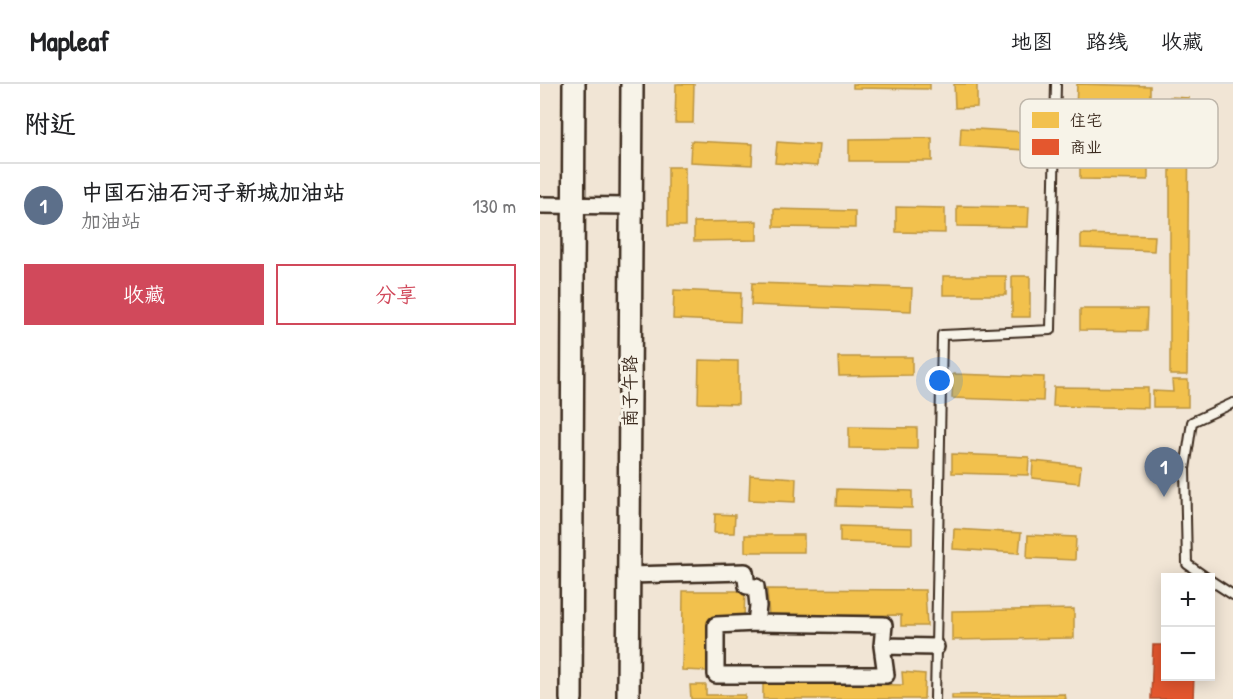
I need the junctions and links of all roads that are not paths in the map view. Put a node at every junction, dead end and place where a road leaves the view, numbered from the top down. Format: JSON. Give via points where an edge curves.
{"nodes":[{"id":1,"x":574,"y":84,"type":"edge"},
{"id":2,"x":632,"y":84,"type":"edge"},
{"id":3,"x":1056,"y":84,"type":"edge"},
{"id":4,"x":1056,"y":99,"type":"edge"},
{"id":5,"x":1054,"y":168,"type":"edge"},
{"id":6,"x":540,"y":205,"type":"edge"},
{"id":7,"x":574,"y":205,"type":"junction"},
{"id":8,"x":631,"y":206,"type":"junction"},
{"id":9,"x":1233,"y":402,"type":"edge"},
{"id":10,"x":1200,"y":573,"type":"edge"},
{"id":11,"x":629,"y":575,"type":"junction"},
{"id":12,"x":1215,"y":583,"type":"edge"},
{"id":13,"x":1233,"y":595,"type":"edge"},
{"id":14,"x":756,"y":623,"type":"junction"},
{"id":15,"x":882,"y":646,"type":"junction"},
{"id":16,"x":936,"y":647,"type":"junction"},
{"id":17,"x":571,"y":699,"type":"edge"},
{"id":18,"x":628,"y":699,"type":"edge"},
{"id":19,"x":935,"y":699,"type":"edge"}],
"edges":[{"from":1,"to":7,"type":"street"},
{"from":2,"to":8,"type":"street","name":"南子午路"},
{"from":3,"to":4,"type":"lane"},
{"from":5,"to":16,"type":"lane","via":[[1051,330],[942,335]]},
{"from":6,"to":7,"type":"street"},
{"from":7,"to":8,"type":"street"},
{"from":7,"to":17,"type":"street"},
{"from":8,"to":11,"type":"street","name":"南子午路"},
{"from":9,"to":10,"type":"lane","via":[[1192,422],[1185,469],[1187,564]]},
{"from":11,"to":14,"type":"street","via":[[745,572],[747,586],[756,587]]},
{"from":11,"to":18,"type":"street","name":"南子午路"},
{"from":12,"to":13,"type":"lane"},
{"from":14,"to":15,"type":"street","via":[[884,625]]},
{"from":14,"to":15,"type":"street","via":[[716,625],[716,675],[886,675]]},
{"from":15,"to":16,"type":"street"},
{"from":16,"to":19,"type":"lane"}]}
